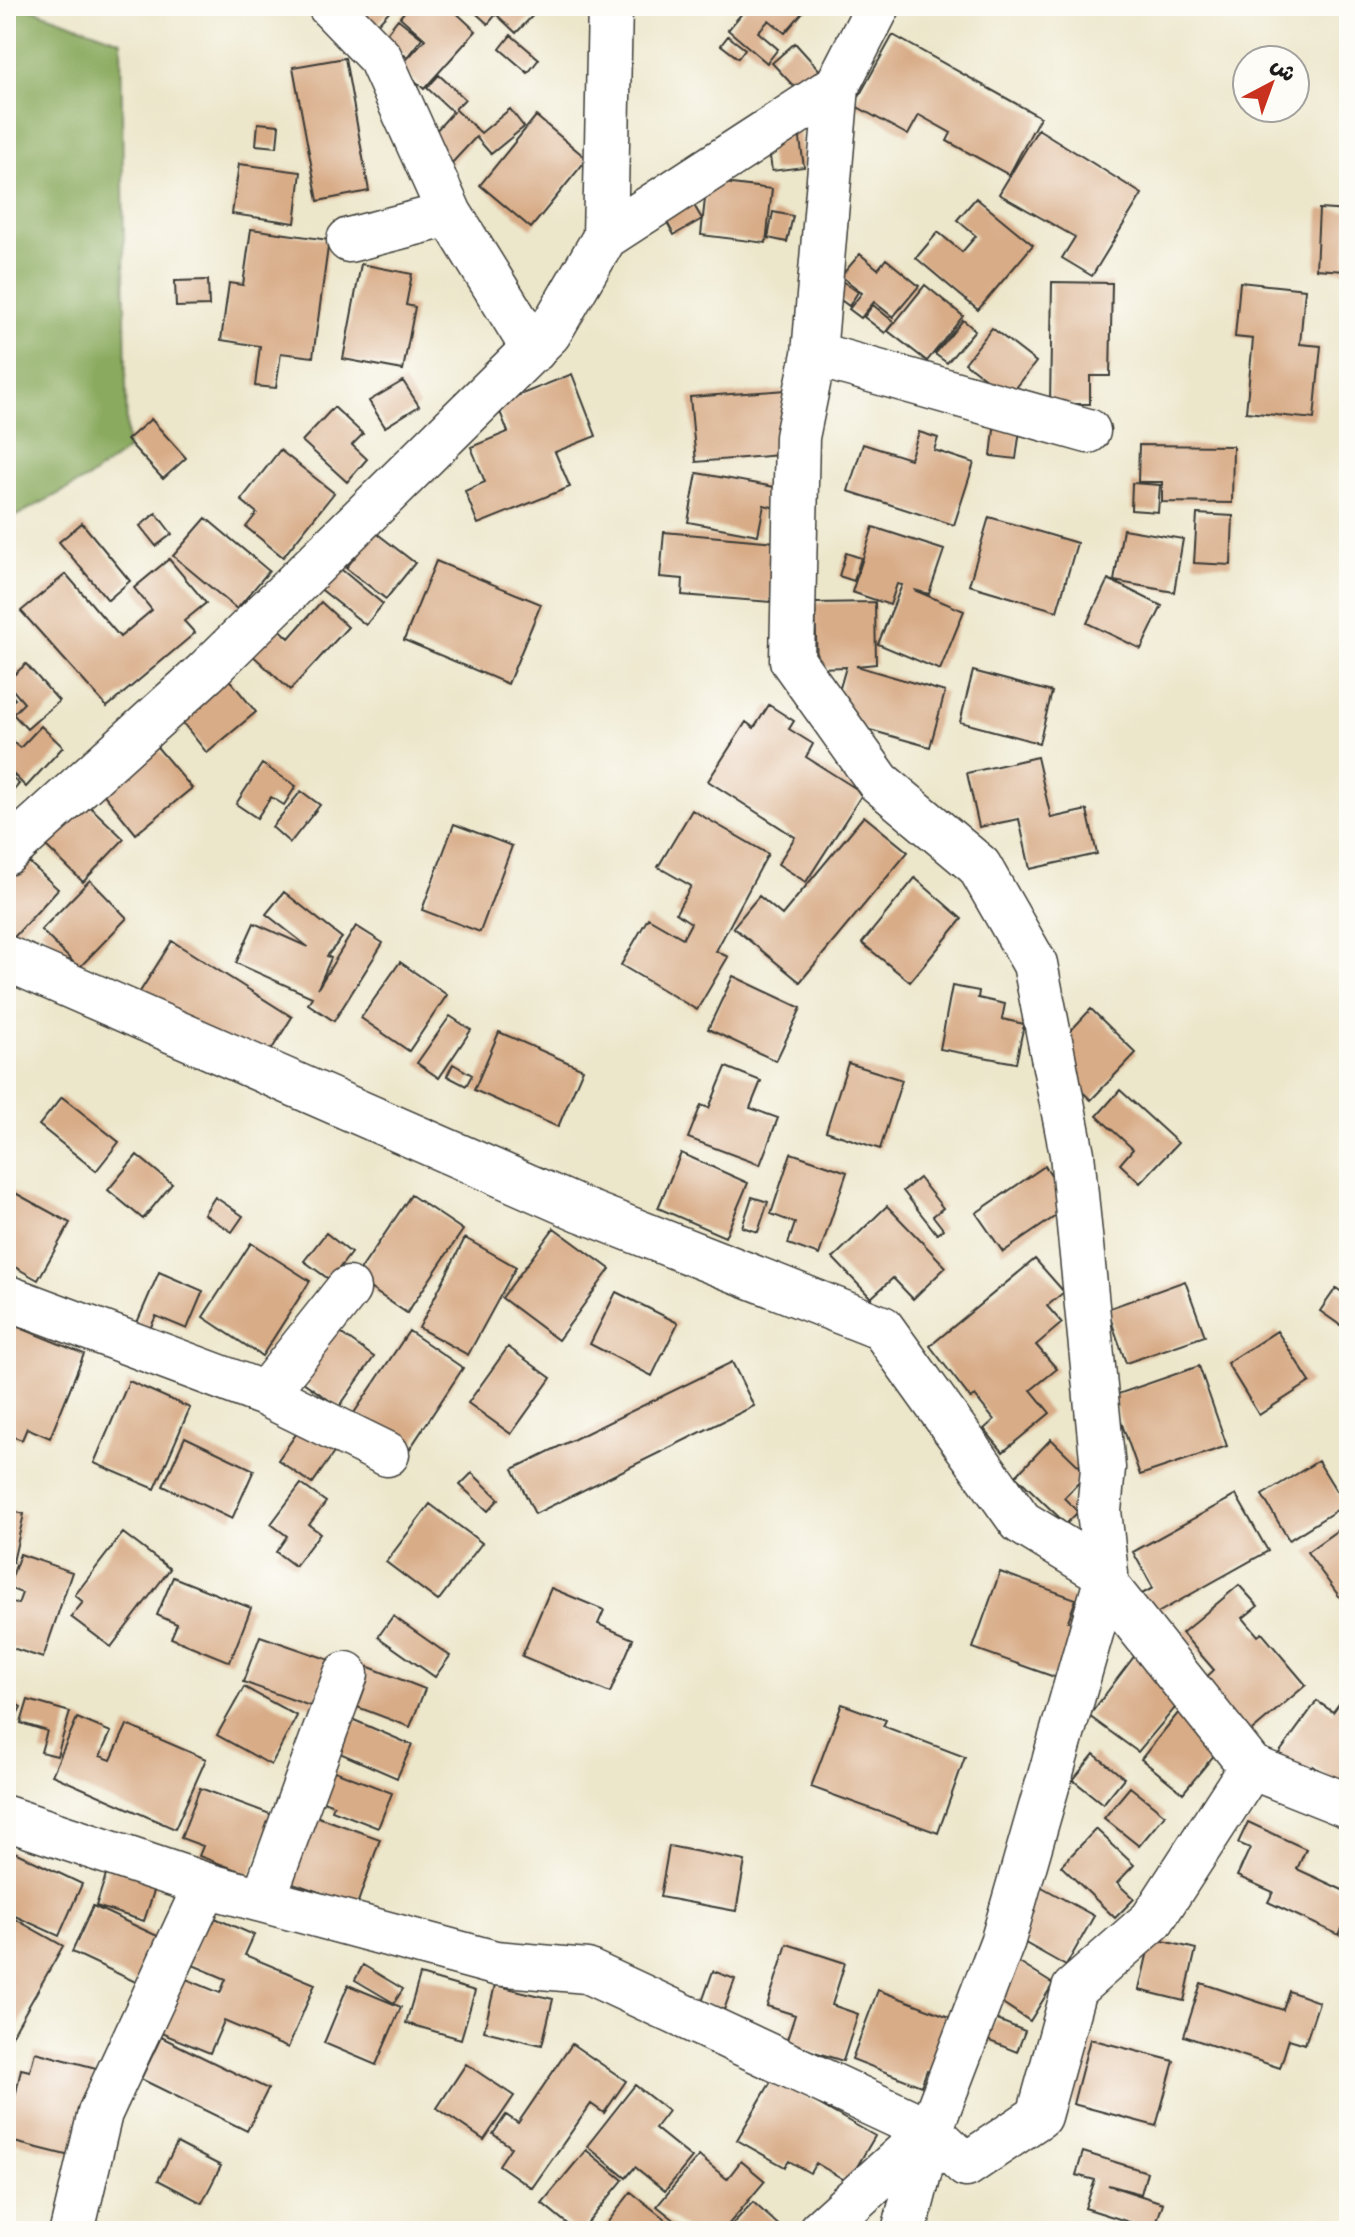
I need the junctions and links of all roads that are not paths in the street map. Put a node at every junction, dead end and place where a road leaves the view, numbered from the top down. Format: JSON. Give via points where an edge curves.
{"nodes":[{"id":1,"x":330,"y":6,"type":"edge"},
{"id":2,"x":610,"y":6,"type":"edge"},
{"id":3,"x":878,"y":6,"type":"edge"},
{"id":4,"x":837,"y":86,"type":"junction"},
{"id":5,"x":450,"y":214,"type":"junction"},
{"id":6,"x":605,"y":237,"type":"junction"},
{"id":7,"x":349,"y":240,"type":"dead end"},
{"id":8,"x":534,"y":350,"type":"junction"},
{"id":9,"x":814,"y":354,"type":"junction"},
{"id":10,"x":1088,"y":431,"type":"dead end"},
{"id":11,"x":6,"y":853,"type":"edge"},
{"id":12,"x":6,"y":958,"type":"edge"},
{"id":13,"x":348,"y":1289,"type":"dead end"},
{"id":14,"x":6,"y":1297,"type":"edge"},
{"id":15,"x":265,"y":1394,"type":"junction"},
{"id":16,"x":387,"y":1454,"type":"dead end"},
{"id":17,"x":1105,"y":1579,"type":"junction"},
{"id":18,"x":346,"y":1674,"type":"dead end"},
{"id":19,"x":1251,"y":1767,"type":"junction"},
{"id":20,"x":1349,"y":1806,"type":"edge"},
{"id":21,"x":6,"y":1818,"type":"edge"},
{"id":22,"x":206,"y":1885,"type":"junction"},
{"id":23,"x":263,"y":1900,"type":"junction"},
{"id":24,"x":930,"y":2131,"type":"junction"},
{"id":25,"x":72,"y":2231,"type":"edge"},
{"id":26,"x":820,"y":2231,"type":"edge"},
{"id":27,"x":904,"y":2231,"type":"edge"}],
"edges":[{"from":1,"to":5,"type":"street","via":[[380,58]]},
{"from":2,"to":6,"type":"street"},
{"from":3,"to":4,"type":"street"},
{"from":4,"to":6,"type":"street"},
{"from":4,"to":9,"type":"street"},
{"from":5,"to":7,"type":"street"},
{"from":5,"to":8,"type":"street"},
{"from":6,"to":8,"type":"street"},
{"from":8,"to":11,"type":"street","via":[[205,673]]},
{"from":9,"to":10,"type":"street"},
{"from":9,"to":17,"type":"street","via":[[797,437],[792,660],[879,782],[979,866],[1035,964],[1072,1154],[1102,1453],[1099,1511]]},
{"from":12,"to":17,"type":"street","via":[[582,1210],[882,1328],[1021,1522]]},
{"from":13,"to":15,"type":"street"},
{"from":14,"to":15,"type":"street"},
{"from":15,"to":16,"type":"street"},
{"from":17,"to":19,"type":"street"},
{"from":17,"to":24,"type":"street","via":[[1003,1940]]},
{"from":18,"to":23,"type":"street"},
{"from":19,"to":20,"type":"street"},
{"from":19,"to":24,"type":"street","via":[[1152,1920],[1074,1989],[1039,2116],[966,2165]]},
{"from":21,"to":22,"type":"street"},
{"from":22,"to":23,"type":"street"},
{"from":22,"to":25,"type":"street","via":[[100,2113]]},
{"from":23,"to":24,"type":"street","via":[[495,1963],[587,1971]]},
{"from":24,"to":26,"type":"street"},
{"from":24,"to":27,"type":"street"}]}
